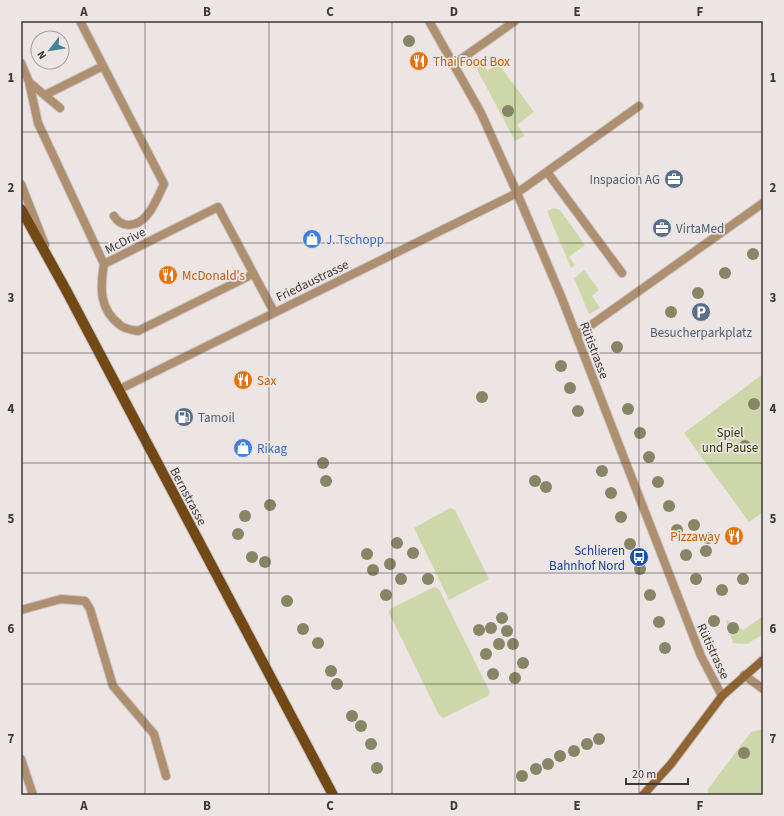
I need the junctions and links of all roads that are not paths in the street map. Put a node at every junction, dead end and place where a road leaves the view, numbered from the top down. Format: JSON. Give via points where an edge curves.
{"nodes":[{"id":1,"x":80,"y":21,"type":"edge"},
{"id":2,"x":429,"y":21,"type":"edge"},
{"id":3,"x":515,"y":21,"type":"edge"},
{"id":4,"x":21,"y":63,"type":"edge"},
{"id":5,"x":454,"y":64,"type":"junction"},
{"id":6,"x":103,"y":66,"type":"junction"},
{"id":7,"x":29,"y":82,"type":"junction"},
{"id":8,"x":45,"y":95,"type":"junction"},
{"id":9,"x":639,"y":106,"type":"dead end"},
{"id":10,"x":60,"y":108,"type":"dead end"},
{"id":11,"x":547,"y":172,"type":"junction"},
{"id":12,"x":21,"y":184,"type":"edge"},
{"id":13,"x":518,"y":193,"type":"junction"},
{"id":14,"x":763,"y":203,"type":"edge"},
{"id":15,"x":21,"y":209,"type":"edge"},
{"id":16,"x":114,"y":216,"type":"dead end"},
{"id":17,"x":104,"y":264,"type":"junction"},
{"id":18,"x":56,"y":272,"type":"junction"},
{"id":19,"x":622,"y":273,"type":"dead end"},
{"id":20,"x":253,"y":274,"type":"junction"},
{"id":21,"x":274,"y":312,"type":"junction"},
{"id":22,"x":577,"y":335,"type":"junction"},
{"id":23,"x":118,"y":390,"type":"junction"},
{"id":24,"x":21,"y":610,"type":"edge"},
{"id":25,"x":763,"y":660,"type":"edge"},
{"id":26,"x":744,"y":675,"type":"junction"},
{"id":27,"x":763,"y":689,"type":"edge"},
{"id":28,"x":722,"y":696,"type":"junction"},
{"id":29,"x":21,"y":759,"type":"edge"},
{"id":30,"x":166,"y":776,"type":"dead end"},
{"id":31,"x":33,"y":795,"type":"edge"},
{"id":32,"x":333,"y":795,"type":"edge"},
{"id":33,"x":643,"y":795,"type":"edge"}],
"edges":[{"from":1,"to":6,"type":"street"},
{"from":2,"to":5,"type":"street","name":"Rütistrasse"},
{"from":3,"to":5,"type":"street"},
{"from":4,"to":7,"type":"street"},
{"from":5,"to":13,"type":"street","name":"Rütistrasse","via":[[481,113]]},
{"from":6,"to":8,"type":"street"},
{"from":6,"to":16,"type":"street","via":[[164,184],[153,206],[135,225],[124,225]]},
{"from":7,"to":8,"type":"street"},
{"from":7,"to":17,"type":"street","via":[[38,123]]},
{"from":8,"to":10,"type":"street"},
{"from":9,"to":11,"type":"street","name":"Friedaustrasse"},
{"from":11,"to":13,"type":"street","name":"Friedaustrasse"},
{"from":11,"to":19,"type":"street"},
{"from":12,"to":18,"type":"street"},
{"from":13,"to":21,"type":"street","name":"Friedaustrasse"},
{"from":13,"to":22,"type":"street","name":"Rütistrasse"},
{"from":14,"to":22,"type":"street"},
{"from":15,"to":18,"type":"main road","name":"Bernstrasse"},
{"from":17,"to":20,"type":"street","name":"McDrive","via":[[218,207]]},
{"from":17,"to":20,"type":"street","name":"McDrive","via":[[100,288],[107,311],[121,326],[138,331]]},
{"from":18,"to":23,"type":"main road","name":"Bernstrasse"},
{"from":20,"to":21,"type":"street"},
{"from":21,"to":23,"type":"street","name":"Friedaustrasse"},
{"from":22,"to":28,"type":"street","name":"Rütistrasse","via":[[701,656]]},
{"from":23,"to":32,"type":"main road","name":"Bernstrasse"},
{"from":24,"to":30,"type":"street","via":[[62,598],[85,601],[90,609],[113,686],[154,734]]},
{"from":25,"to":26,"type":"main road"},
{"from":26,"to":27,"type":"street"},
{"from":26,"to":28,"type":"main road"},
{"from":28,"to":33,"type":"main road","via":[[671,764]]},
{"from":29,"to":31,"type":"street"}]}
